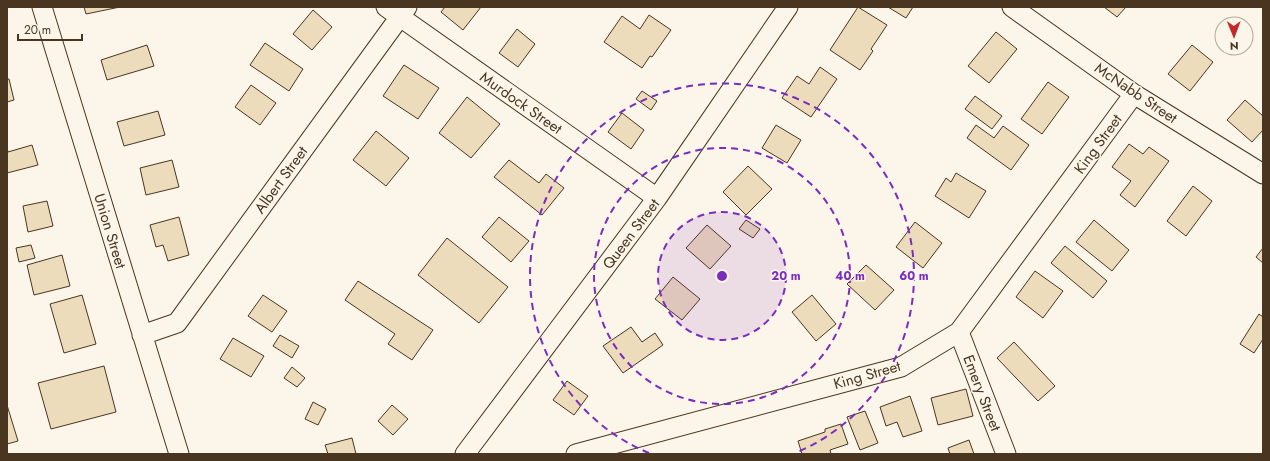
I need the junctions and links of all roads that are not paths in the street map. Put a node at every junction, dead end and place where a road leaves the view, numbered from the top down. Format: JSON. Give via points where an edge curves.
{"nodes":[{"id":1,"x":42,"y":7,"type":"edge"},
{"id":2,"x":788,"y":7,"type":"edge"},
{"id":3,"x":1012,"y":7,"type":"edge"},
{"id":4,"x":398,"y":10,"type":"edge"},
{"id":5,"x":1134,"y":94,"type":"junction"},
{"id":6,"x":1263,"y":174,"type":"edge"},
{"id":7,"x":657,"y":198,"type":"junction"},
{"id":8,"x":959,"y":332,"type":"junction"},
{"id":9,"x":142,"y":335,"type":"junction"},
{"id":10,"x":179,"y":454,"type":"edge"},
{"id":11,"x":465,"y":454,"type":"edge"},
{"id":12,"x":576,"y":454,"type":"edge"},
{"id":13,"x":1006,"y":454,"type":"edge"}],
"edges":[{"from":1,"to":9,"type":"street","name":"Union Street"},
{"from":2,"to":7,"type":"street","name":"Queen Street"},
{"from":3,"to":5,"type":"street","name":"McNabb Street"},
{"from":4,"to":7,"type":"street","name":"Murdock Street"},
{"from":4,"to":9,"type":"street","name":"Albert Street","via":[[177,323]]},
{"from":5,"to":6,"type":"street","name":"McNabb Street"},
{"from":5,"to":8,"type":"street","name":"King Street"},
{"from":7,"to":11,"type":"street","name":"Queen Street"},
{"from":8,"to":12,"type":"street","name":"King Street","via":[[901,367]]},
{"from":8,"to":13,"type":"street","name":"Emery Street"},
{"from":9,"to":10,"type":"street","name":"Union Street"}]}
